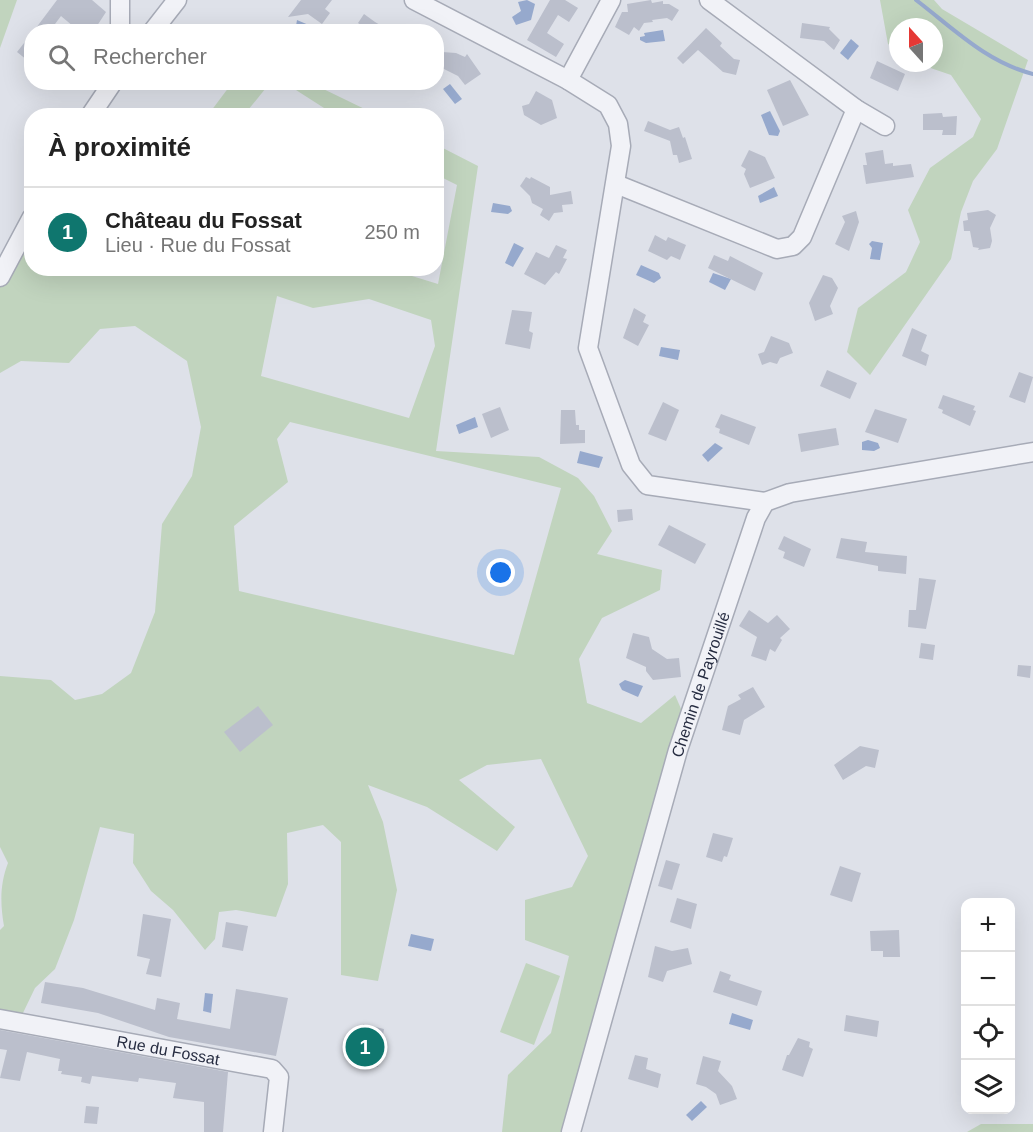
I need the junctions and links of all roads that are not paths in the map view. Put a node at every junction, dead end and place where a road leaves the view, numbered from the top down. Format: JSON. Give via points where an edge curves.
{"nodes":[{"id":1,"x":120,"y":0,"type":"edge"},
{"id":2,"x":177,"y":0,"type":"edge"},
{"id":3,"x":414,"y":0,"type":"edge"},
{"id":4,"x":611,"y":0,"type":"edge"},
{"id":5,"x":709,"y":0,"type":"edge"},
{"id":6,"x":120,"y":24,"type":"edge"},
{"id":7,"x":158,"y":24,"type":"edge"},
{"id":8,"x":568,"y":80,"type":"junction"},
{"id":9,"x":108,"y":90,"type":"edge"},
{"id":10,"x":95,"y":108,"type":"edge"},
{"id":11,"x":856,"y":109,"type":"junction"},
{"id":12,"x":885,"y":126,"type":"dead end"},
{"id":13,"x":616,"y":184,"type":"junction"},
{"id":14,"x":24,"y":232,"type":"edge"},
{"id":15,"x":0,"y":277,"type":"edge"},
{"id":16,"x":1033,"y":452,"type":"edge"},
{"id":17,"x":765,"y":502,"type":"junction"},
{"id":18,"x":0,"y":1019,"type":"edge"},
{"id":19,"x":273,"y":1132,"type":"edge"},
{"id":20,"x":571,"y":1132,"type":"edge"}],
"edges":[{"from":1,"to":6,"type":"street"},
{"from":2,"to":7,"type":"street"},
{"from":3,"to":8,"type":"street"},
{"from":4,"to":8,"type":"street"},
{"from":5,"to":11,"type":"street"},
{"from":8,"to":13,"type":"street","via":[[608,105],[618,124],[621,146]]},
{"from":9,"to":10,"type":"street"},
{"from":11,"to":12,"type":"street"},
{"from":11,"to":13,"type":"street","via":[[802,237],[794,246],[777,249]]},
{"from":13,"to":17,"type":"street","via":[[588,348],[631,465],[647,484]]},
{"from":14,"to":15,"type":"street"},
{"from":16,"to":17,"type":"street","via":[[790,493]]},
{"from":17,"to":20,"type":"street","name":"Chemin de Payrouillé","via":[[756,518],[678,750]]},
{"from":18,"to":19,"type":"street","name":"Rue du Fossat","via":[[272,1069],[279,1077]]}]}
